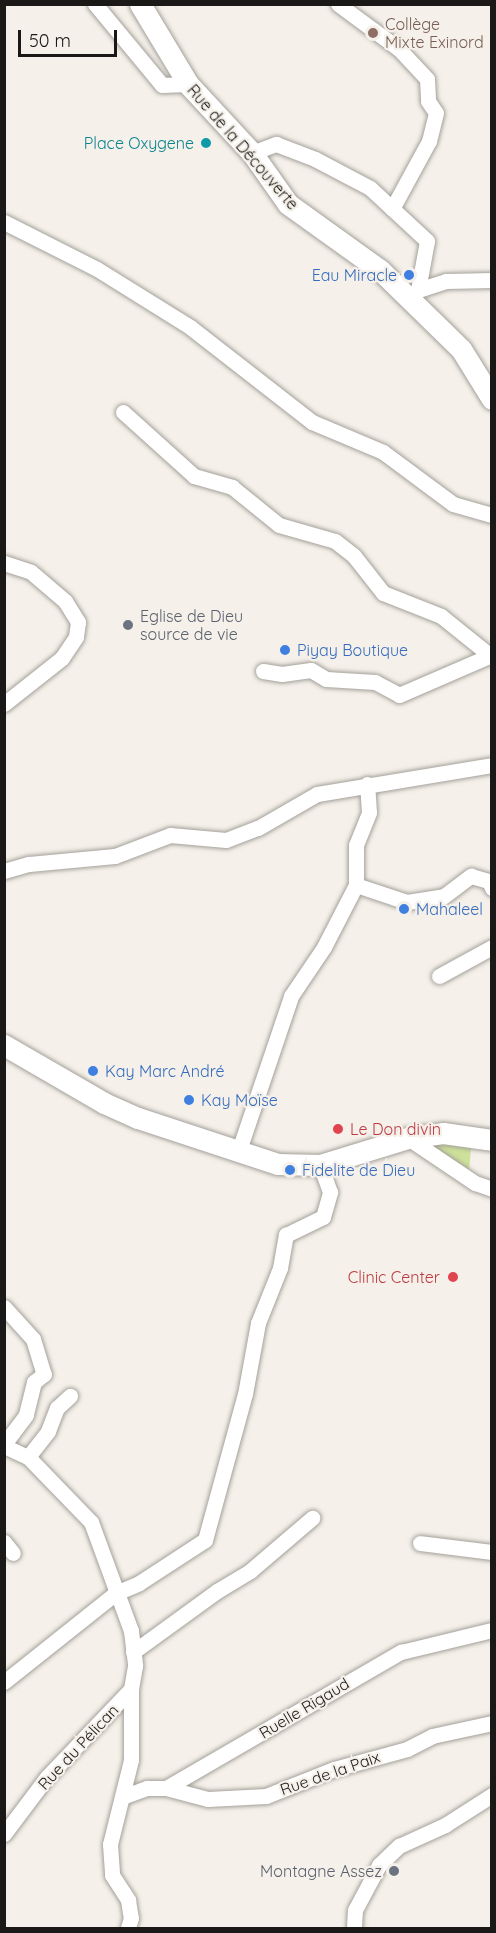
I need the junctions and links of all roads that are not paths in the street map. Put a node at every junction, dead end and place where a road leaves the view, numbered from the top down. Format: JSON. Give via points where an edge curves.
{"nodes":[{"id":1,"x":95,"y":4,"type":"edge"},
{"id":2,"x":140,"y":4,"type":"edge"},
{"id":3,"x":338,"y":4,"type":"edge"},
{"id":4,"x":188,"y":84,"type":"junction"},
{"id":5,"x":252,"y":153,"type":"junction"},
{"id":6,"x":392,"y":209,"type":"junction"},
{"id":7,"x":4,"y":222,"type":"edge"},
{"id":8,"x":492,"y":280,"type":"edge"},
{"id":9,"x":414,"y":295,"type":"junction"},
{"id":10,"x":492,"y":399,"type":"edge"},
{"id":11,"x":123,"y":412,"type":"dead end"},
{"id":12,"x":492,"y":515,"type":"edge"},
{"id":13,"x":4,"y":563,"type":"edge"},
{"id":14,"x":489,"y":657,"type":"edge"},
{"id":15,"x":263,"y":671,"type":"dead end"},
{"id":16,"x":4,"y":704,"type":"edge"},
{"id":17,"x":492,"y":765,"type":"edge"},
{"id":18,"x":367,"y":784,"type":"junction"},
{"id":19,"x":4,"y":872,"type":"edge"},
{"id":20,"x":356,"y":885,"type":"junction"},
{"id":21,"x":492,"y":888,"type":"edge"},
{"id":22,"x":492,"y":947,"type":"edge"},
{"id":23,"x":439,"y":976,"type":"dead end"},
{"id":24,"x":5,"y":1046,"type":"edge"},
{"id":25,"x":408,"y":1138,"type":"junction"},
{"id":26,"x":492,"y":1140,"type":"edge"},
{"id":27,"x":238,"y":1153,"type":"junction"},
{"id":28,"x":320,"y":1165,"type":"junction"},
{"id":29,"x":492,"y":1188,"type":"edge"},
{"id":30,"x":4,"y":1307,"type":"edge"},
{"id":31,"x":70,"y":1396,"type":"dead end"},
{"id":32,"x":4,"y":1445,"type":"edge"},
{"id":33,"x":28,"y":1457,"type":"junction"},
{"id":34,"x":312,"y":1518,"type":"dead end"},
{"id":35,"x":420,"y":1543,"type":"dead end"},
{"id":36,"x":492,"y":1552,"type":"edge"},
{"id":37,"x":116,"y":1593,"type":"junction"},
{"id":38,"x":492,"y":1630,"type":"edge"},
{"id":39,"x":133,"y":1652,"type":"junction"},
{"id":40,"x":4,"y":1682,"type":"edge"},
{"id":41,"x":131,"y":1689,"type":"junction"},
{"id":42,"x":492,"y":1723,"type":"edge"},
{"id":43,"x":166,"y":1788,"type":"junction"},
{"id":44,"x":492,"y":1795,"type":"edge"},
{"id":45,"x":122,"y":1797,"type":"junction"},
{"id":46,"x":4,"y":1834,"type":"edge"},
{"id":47,"x":128,"y":1929,"type":"edge"},
{"id":48,"x":354,"y":1929,"type":"edge"}],
"edges":[{"from":1,"to":4,"type":"street","via":[[162,85]]},
{"from":2,"to":4,"type":"street","name":"Rue de la Découverte"},
{"from":3,"to":6,"type":"street","via":[[399,49],[427,79],[428,101],[435,113],[429,141]]},
{"from":4,"to":5,"type":"street","name":"Rue de la Découverte"},
{"from":5,"to":6,"type":"street","via":[[276,144],[315,159],[370,188]]},
{"from":5,"to":9,"type":"street","name":"Rue de la Découverte","via":[[288,204]]},
{"from":6,"to":9,"type":"street","via":[[426,241]]},
{"from":7,"to":12,"type":"street","via":[[97,269],[190,327],[253,372],[296,412],[383,452],[453,504]]},
{"from":8,"to":9,"type":"street","via":[[446,281]]},
{"from":9,"to":10,"type":"street","name":"Rue de la Découverte","via":[[461,349]]},
{"from":11,"to":14,"type":"street","via":[[194,476],[232,487],[279,525],[335,541],[354,556],[383,593],[441,616]]},
{"from":13,"to":16,"type":"street","via":[[31,572],[65,601],[78,622],[76,637],[62,658]]},
{"from":14,"to":15,"type":"street","via":[[399,695],[375,682],[326,679],[311,670],[282,674]]},
{"from":17,"to":18,"type":"street"},
{"from":18,"to":19,"type":"street","via":[[317,794],[258,828],[226,840],[171,835],[115,856],[29,864]]},
{"from":18,"to":20,"type":"street","via":[[369,812],[356,845]]},
{"from":20,"to":21,"type":"street","via":[[407,902],[444,896],[471,876],[489,881]]},
{"from":20,"to":27,"type":"street","via":[[324,948],[291,996]]},
{"from":22,"to":23,"type":"street"},
{"from":24,"to":27,"type":"street","via":[[104,1103]]},
{"from":25,"to":26,"type":"street","via":[[443,1132]]},
{"from":25,"to":28,"type":"street"},
{"from":25,"to":29,"type":"street","via":[[475,1183]]},
{"from":27,"to":28,"type":"street","via":[[278,1164]]},
{"from":28,"to":37,"type":"street","via":[[330,1192],[323,1217],[286,1235],[280,1268],[258,1323],[245,1394],[205,1540],[139,1584]]},
{"from":30,"to":32,"type":"street","via":[[33,1339],[44,1374],[34,1382],[26,1415]]},
{"from":31,"to":33,"type":"street","via":[[57,1408],[48,1431]]},
{"from":32,"to":33,"type":"street"},
{"from":33,"to":37,"type":"street","via":[[91,1522]]},
{"from":34,"to":39,"type":"street","via":[[250,1571]]},
{"from":35,"to":36,"type":"street"},
{"from":37,"to":39,"type":"street","via":[[131,1631]]},
{"from":37,"to":40,"type":"street"},
{"from":38,"to":43,"type":"street","name":"Ruelle Rigaud","via":[[401,1652]]},
{"from":39,"to":41,"type":"street"},
{"from":41,"to":45,"type":"street","via":[[131,1760]]},
{"from":41,"to":46,"type":"street","name":"Rue du Pélican","via":[[47,1777]]},
{"from":42,"to":43,"type":"street","name":"Rue de la Paix","via":[[432,1736],[407,1749],[334,1769],[266,1796],[208,1799]]},
{"from":43,"to":45,"type":"street","name":"Ruelle Rigaud","via":[[147,1788]]},
{"from":44,"to":48,"type":"street","via":[[392,1852],[379,1865],[355,1910]]},
{"from":45,"to":47,"type":"street","via":[[110,1844],[112,1875],[128,1900]]}]}
